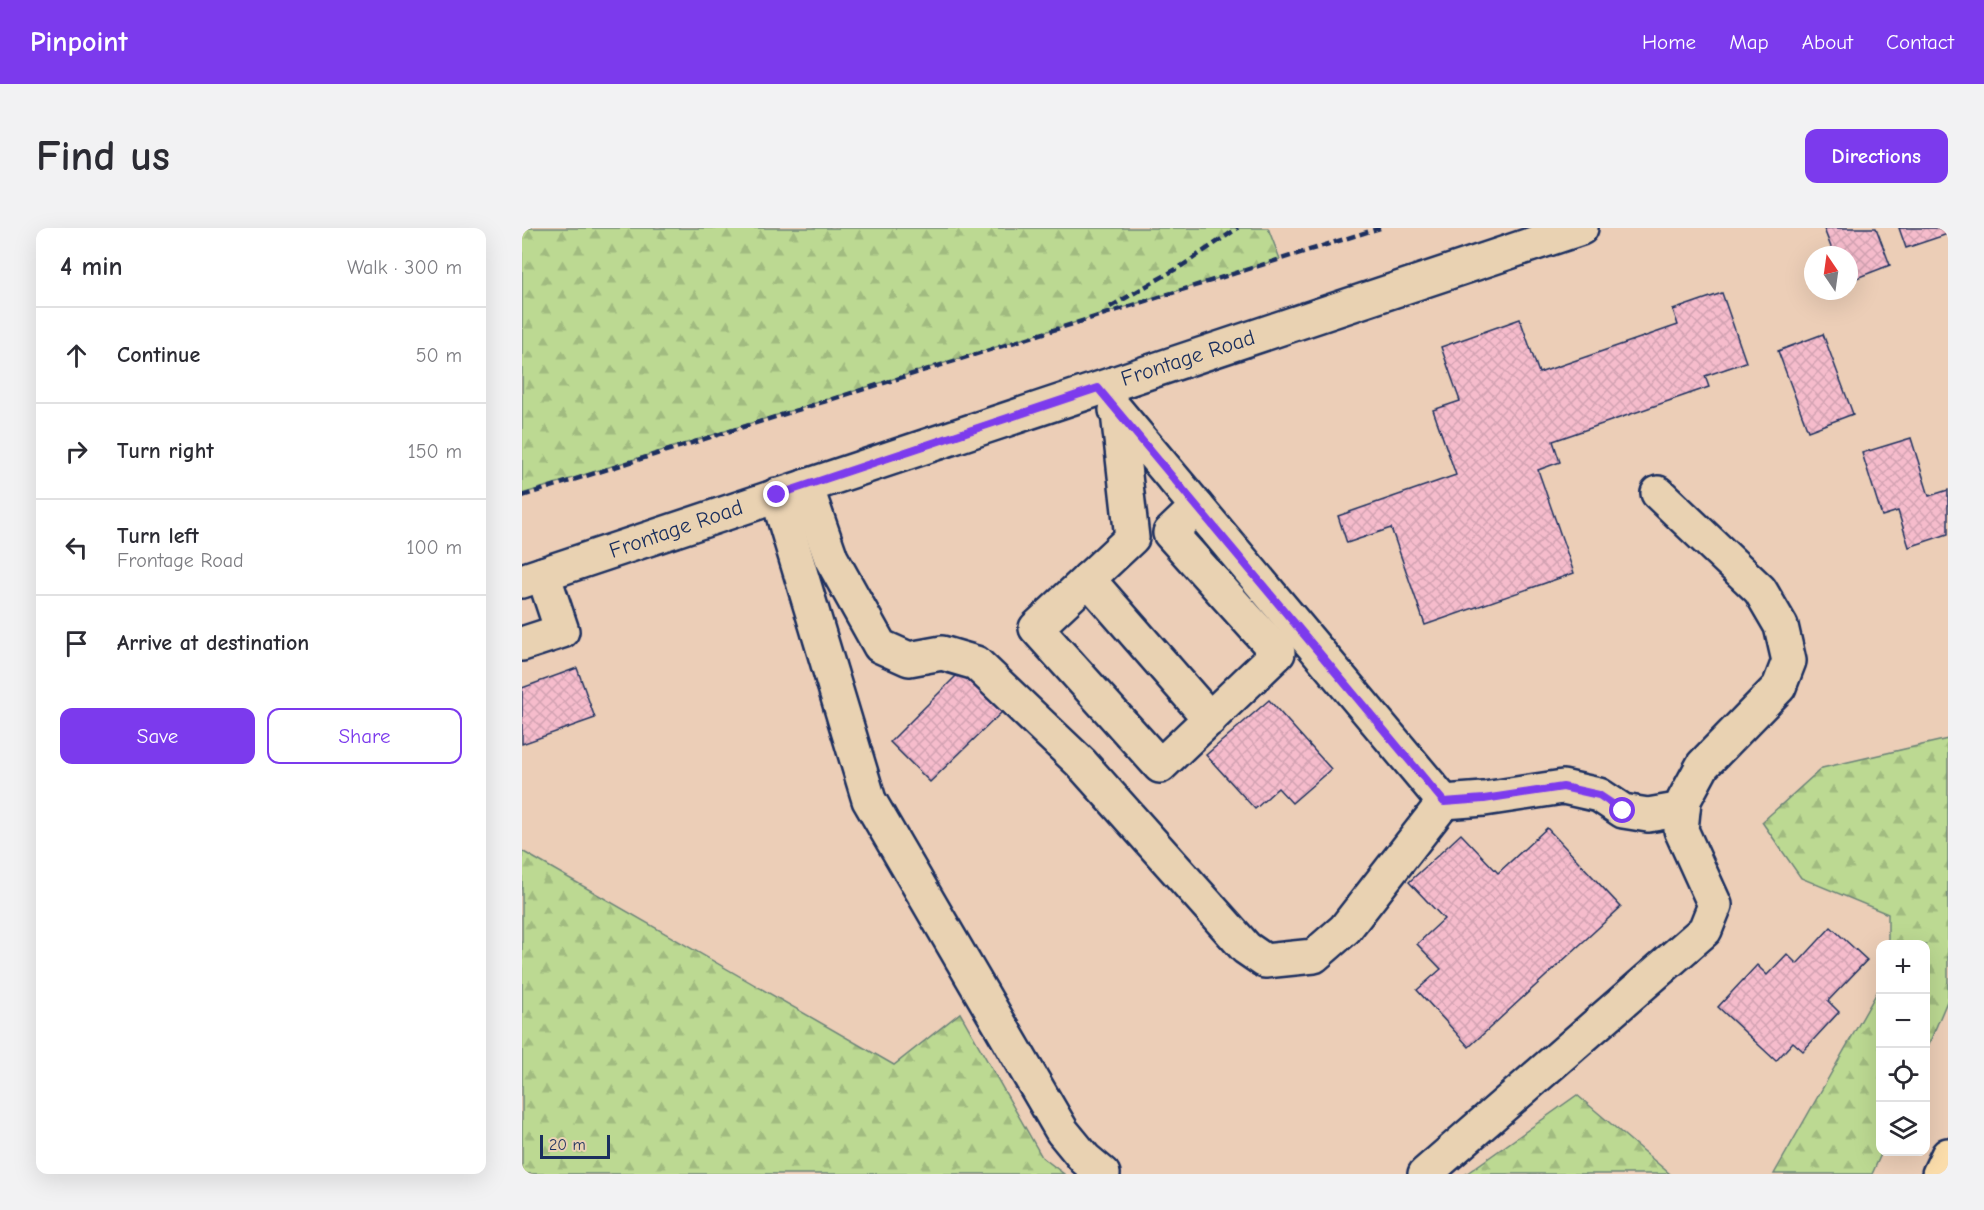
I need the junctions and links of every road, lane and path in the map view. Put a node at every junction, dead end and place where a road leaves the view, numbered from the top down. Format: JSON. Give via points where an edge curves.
{"nodes":[{"id":1,"x":1581,"y":228,"type":"edge"},
{"id":2,"x":1098,"y":388,"type":"junction"},
{"id":3,"x":1118,"y":413,"type":"junction"},
{"id":4,"x":792,"y":491,"type":"junction"},
{"id":5,"x":1658,"y":494,"type":"dead end"},
{"id":6,"x":1197,"y":507,"type":"junction"},
{"id":7,"x":1170,"y":533,"type":"junction"},
{"id":8,"x":1132,"y":538,"type":"junction"},
{"id":9,"x":533,"y":578,"type":"edge"},
{"id":10,"x":1088,"y":579,"type":"junction"},
{"id":11,"x":522,"y":644,"type":"edge"},
{"id":12,"x":1210,"y":719,"type":"junction"},
{"id":13,"x":1444,"y":802,"type":"junction"},
{"id":14,"x":1683,"y":809,"type":"junction"},
{"id":15,"x":1948,"y":1155,"type":"edge"},
{"id":16,"x":1103,"y":1174,"type":"edge"},
{"id":17,"x":1425,"y":1174,"type":"edge"},
{"id":18,"x":1939,"y":1174,"type":"edge"}],
"edges":[{"from":1,"to":2,"type":"street","name":"Frontage Road"},
{"from":2,"to":3,"type":"street"},
{"from":2,"to":4,"type":"street","name":"Frontage Road"},
{"from":3,"to":6,"type":"street"},
{"from":3,"to":8,"type":"street"},
{"from":4,"to":9,"type":"street","name":"Frontage Road"},
{"from":4,"to":13,"type":"street","via":[[880,646],[909,659],[942,653],[976,663],[1082,764],[1246,948],[1265,961],[1314,956],[1345,929]]},
{"from":4,"to":16,"type":"street","via":[[869,800],[1062,1131]]},
{"from":5,"to":14,"type":"street","via":[[1760,590],[1781,626],[1789,661],[1779,687],[1703,765]]},
{"from":6,"to":7,"type":"street"},
{"from":6,"to":13,"type":"street"},
{"from":7,"to":8,"type":"street"},
{"from":7,"to":12,"type":"street","via":[[1278,653]]},
{"from":8,"to":10,"type":"street"},
{"from":9,"to":11,"type":"street","via":[[562,631]]},
{"from":10,"to":12,"type":"street"},
{"from":10,"to":12,"type":"street","via":[[1036,627],[1160,766]]},
{"from":13,"to":14,"type":"street","via":[[1563,787],[1599,795],[1623,811],[1648,815]]},
{"from":14,"to":17,"type":"street","via":[[1681,830],[1715,905],[1705,930]]},
{"from":15,"to":18,"type":"highway"}]}
